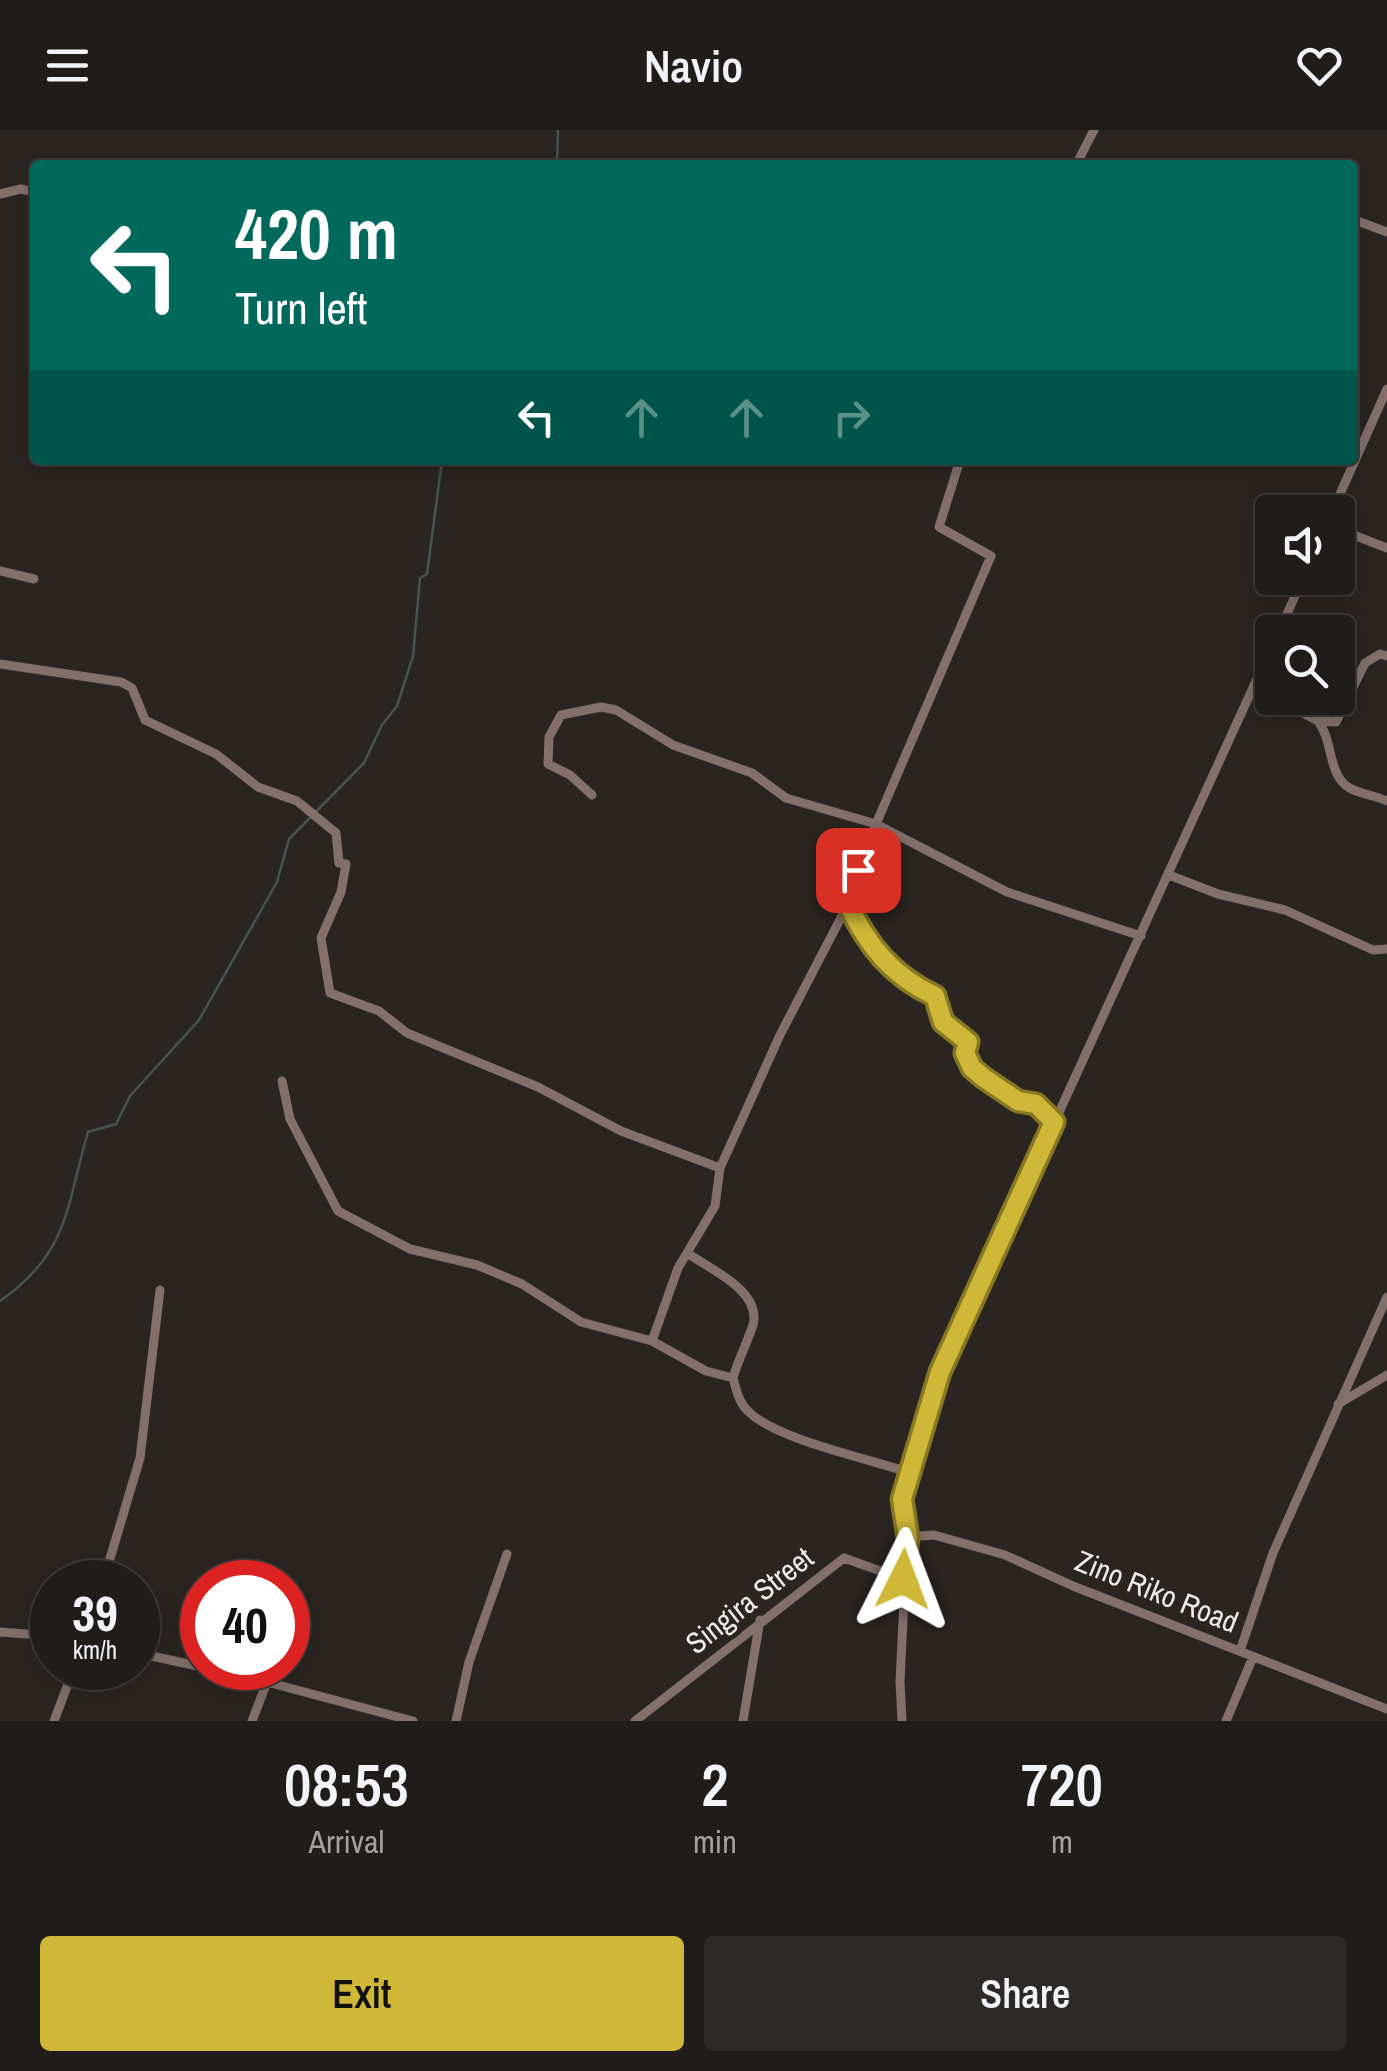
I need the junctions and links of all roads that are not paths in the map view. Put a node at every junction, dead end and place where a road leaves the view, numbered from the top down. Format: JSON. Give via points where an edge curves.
{"nodes":[{"id":1,"x":1094,"y":130,"type":"edge"},
{"id":2,"x":1079,"y":160,"type":"edge"},
{"id":3,"x":30,"y":191,"type":"edge"},
{"id":4,"x":0,"y":194,"type":"edge"},
{"id":5,"x":1358,"y":221,"type":"edge"},
{"id":6,"x":1387,"y":232,"type":"edge"},
{"id":7,"x":1387,"y":389,"type":"edge"},
{"id":8,"x":1358,"y":454,"type":"edge"},
{"id":9,"x":958,"y":465,"type":"edge"},
{"id":10,"x":1353,"y":465,"type":"edge"},
{"id":11,"x":1340,"y":495,"type":"edge"},
{"id":12,"x":1355,"y":536,"type":"edge"},
{"id":13,"x":1387,"y":548,"type":"edge"},
{"id":14,"x":0,"y":571,"type":"edge"},
{"id":15,"x":34,"y":579,"type":"dead end"},
{"id":16,"x":1387,"y":656,"type":"edge"},
{"id":17,"x":0,"y":664,"type":"edge"},
{"id":18,"x":1254,"y":687,"type":"joint"},
{"id":19,"x":1318,"y":721,"type":"junction"},
{"id":20,"x":592,"y":796,"type":"dead end"},
{"id":21,"x":1387,"y":801,"type":"edge"},
{"id":22,"x":876,"y":824,"type":"junction"},
{"id":23,"x":1169,"y":875,"type":"junction"},
{"id":24,"x":848,"y":904,"type":"junction"},
{"id":25,"x":1141,"y":936,"type":"junction"},
{"id":26,"x":1387,"y":948,"type":"edge"},
{"id":27,"x":282,"y":1081,"type":"dead end"},
{"id":28,"x":1054,"y":1122,"type":"junction"},
{"id":29,"x":720,"y":1168,"type":"junction"},
{"id":30,"x":687,"y":1253,"type":"junction"},
{"id":31,"x":160,"y":1290,"type":"dead end"},
{"id":32,"x":1387,"y":1297,"type":"edge"},
{"id":33,"x":652,"y":1341,"type":"junction"},
{"id":34,"x":1387,"y":1375,"type":"edge"},
{"id":35,"x":733,"y":1378,"type":"junction"},
{"id":36,"x":1338,"y":1404,"type":"junction"},
{"id":37,"x":911,"y":1472,"type":"junction"},
{"id":38,"x":908,"y":1538,"type":"junction"},
{"id":39,"x":507,"y":1554,"type":"dead end"},
{"id":40,"x":110,"y":1560,"type":"edge"},
{"id":41,"x":903,"y":1579,"type":"junction"},
{"id":42,"x":760,"y":1620,"type":"junction"},
{"id":43,"x":0,"y":1632,"type":"edge"},
{"id":44,"x":30,"y":1634,"type":"edge"},
{"id":45,"x":1240,"y":1651,"type":"junction"},
{"id":46,"x":1253,"y":1656,"type":"junction"},
{"id":47,"x":66,"y":1690,"type":"edge"},
{"id":48,"x":264,"y":1690,"type":"edge"},
{"id":49,"x":297,"y":1690,"type":"edge"},
{"id":50,"x":1387,"y":1708,"type":"edge"},
{"id":51,"x":54,"y":1721,"type":"edge"},
{"id":52,"x":252,"y":1721,"type":"edge"},
{"id":53,"x":413,"y":1721,"type":"edge"},
{"id":54,"x":456,"y":1721,"type":"edge"},
{"id":55,"x":635,"y":1721,"type":"edge"},
{"id":56,"x":743,"y":1721,"type":"edge"},
{"id":57,"x":902,"y":1721,"type":"edge"},
{"id":58,"x":1226,"y":1721,"type":"edge"}],
"edges":[{"from":1,"to":2,"type":"street"},
{"from":3,"to":4,"type":"street"},
{"from":5,"to":6,"type":"street"},
{"from":7,"to":8,"type":"street"},
{"from":9,"to":22,"type":"street","via":[[939,527],[991,556]]},
{"from":10,"to":11,"type":"street"},
{"from":12,"to":13,"type":"street"},
{"from":14,"to":15,"type":"street"},
{"from":16,"to":19,"type":"street","via":[[1365,664],[1336,722]]},
{"from":17,"to":29,"type":"street","via":[[121,682],[132,688],[145,720],[216,754],[258,787],[298,800],[336,833],[334,854],[346,864],[321,938],[330,994],[379,1011],[406,1033],[621,1131]]},
{"from":18,"to":19,"type":"street"},
{"from":18,"to":23,"type":"street"},
{"from":19,"to":21,"type":"street","via":[[1328,733],[1334,772],[1348,788]]},
{"from":20,"to":22,"type":"street","via":[[548,764],[549,737],[561,715],[602,707],[673,745],[752,774],[786,798]]},
{"from":22,"to":24,"type":"street"},
{"from":22,"to":25,"type":"street","via":[[1034,904]]},
{"from":23,"to":25,"type":"street"},
{"from":23,"to":26,"type":"street","via":[[1285,910],[1373,950]]},
{"from":24,"to":28,"type":"street","via":[[882,959],[935,996],[943,1022],[968,1042],[972,1068],[1018,1101],[1036,1104]]},
{"from":24,"to":29,"type":"street"},
{"from":25,"to":28,"type":"street"},
{"from":27,"to":33,"type":"street","via":[[290,1119],[338,1211],[410,1249],[478,1265],[522,1284],[581,1322]]},
{"from":28,"to":37,"type":"street","via":[[940,1372]]},
{"from":29,"to":30,"type":"street","via":[[715,1206]]},
{"from":30,"to":33,"type":"street"},
{"from":30,"to":35,"type":"street","via":[[752,1303],[754,1321]]},
{"from":31,"to":40,"type":"street","via":[[140,1458]]},
{"from":32,"to":36,"type":"street"},
{"from":33,"to":35,"type":"street"},
{"from":34,"to":36,"type":"street"},
{"from":35,"to":37,"type":"street","via":[[750,1414],[777,1431]]},
{"from":36,"to":45,"type":"street","via":[[1273,1552]]},
{"from":37,"to":38,"type":"street","via":[[902,1499]]},
{"from":38,"to":41,"type":"street"},
{"from":38,"to":45,"type":"street","name":"Zino Riko Road","via":[[934,1535],[1005,1555]]},
{"from":39,"to":54,"type":"street"},
{"from":41,"to":42,"type":"street","name":"Singira Street","via":[[844,1558]]},
{"from":41,"to":57,"type":"street"},
{"from":42,"to":55,"type":"street","name":"Singira Street"},
{"from":42,"to":56,"type":"street"},
{"from":43,"to":44,"type":"street"},
{"from":45,"to":46,"type":"street","name":"Zino Riko Road"},
{"from":46,"to":50,"type":"street","name":"Zino Riko Road"},
{"from":46,"to":58,"type":"street"},
{"from":47,"to":51,"type":"street"},
{"from":48,"to":52,"type":"street"},
{"from":49,"to":53,"type":"street"}]}
